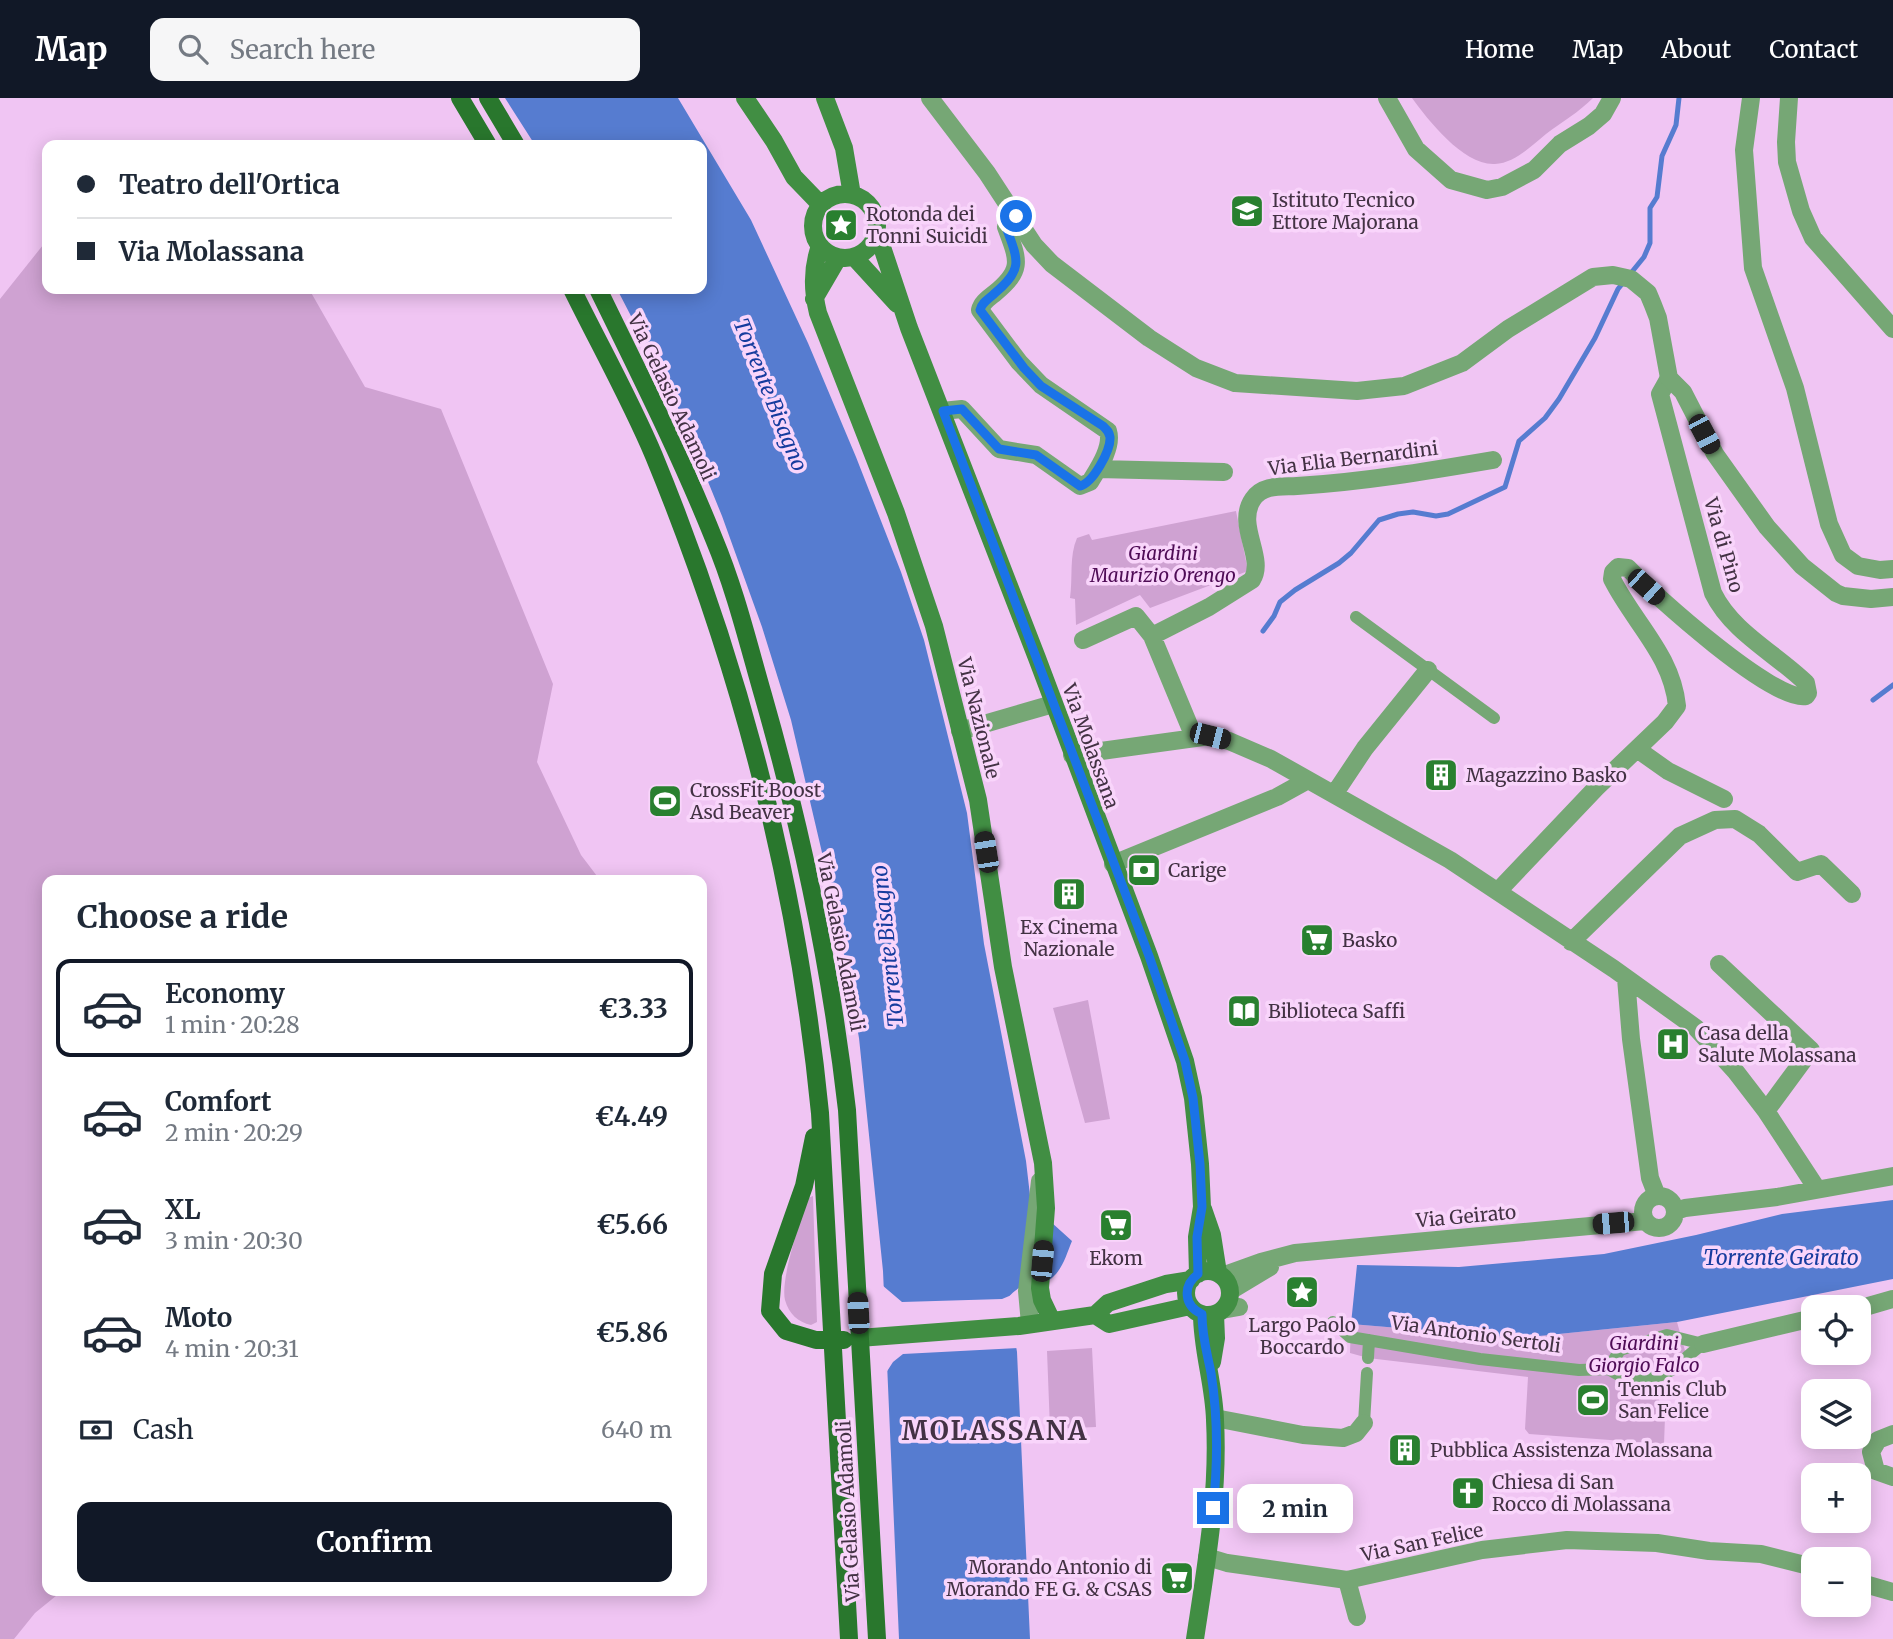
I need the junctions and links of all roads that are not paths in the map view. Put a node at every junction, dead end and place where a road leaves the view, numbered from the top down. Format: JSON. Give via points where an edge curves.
{"nodes":[{"id":1,"x":460,"y":98,"type":"edge"},
{"id":2,"x":488,"y":98,"type":"edge"},
{"id":3,"x":745,"y":98,"type":"edge"},
{"id":4,"x":825,"y":98,"type":"edge"},
{"id":5,"x":930,"y":98,"type":"edge"},
{"id":6,"x":1387,"y":98,"type":"edge"},
{"id":7,"x":1612,"y":98,"type":"edge"},
{"id":8,"x":1751,"y":98,"type":"edge"},
{"id":9,"x":1789,"y":98,"type":"edge"},
{"id":10,"x":485,"y":140,"type":"edge"},
{"id":11,"x":513,"y":140,"type":"edge"},
{"id":12,"x":852,"y":195,"type":"junction"},
{"id":13,"x":821,"y":205,"type":"junction"},
{"id":14,"x":1016,"y":216,"type":"junction"},
{"id":15,"x":876,"y":235,"type":"junction"},
{"id":16,"x":820,"y":246,"type":"junction"},
{"id":17,"x":846,"y":257,"type":"junction"},
{"id":18,"x":574,"y":294,"type":"edge"},
{"id":19,"x":600,"y":294,"type":"edge"},
{"id":20,"x":814,"y":299,"type":"junction"},
{"id":21,"x":902,"y":309,"type":"junction"},
{"id":22,"x":1893,"y":329,"type":"edge"},
{"id":23,"x":1669,"y":378,"type":"junction"},
{"id":24,"x":943,"y":411,"type":"junction"},
{"id":25,"x":1493,"y":460,"type":"dead end"},
{"id":26,"x":1098,"y":469,"type":"junction"},
{"id":27,"x":1224,"y":472,"type":"dead end"},
{"id":28,"x":1893,"y":569,"type":"edge"},
{"id":29,"x":1893,"y":597,"type":"edge"},
{"id":30,"x":1356,"y":617,"type":"dead end"},
{"id":31,"x":1152,"y":636,"type":"junction"},
{"id":32,"x":1083,"y":640,"type":"dead end"},
{"id":33,"x":1428,"y":670,"type":"junction"},
{"id":34,"x":1053,"y":704,"type":"junction"},
{"id":35,"x":1494,"y":718,"type":"dead end"},
{"id":36,"x":960,"y":731,"type":"junction"},
{"id":37,"x":1195,"y":737,"type":"junction"},
{"id":38,"x":1637,"y":749,"type":"junction"},
{"id":39,"x":1072,"y":755,"type":"junction"},
{"id":40,"x":1307,"y":781,"type":"junction"},
{"id":41,"x":1335,"y":793,"type":"junction"},
{"id":42,"x":1724,"y":799,"type":"dead end"},
{"id":43,"x":1113,"y":864,"type":"junction"},
{"id":44,"x":1499,"y":890,"type":"junction"},
{"id":45,"x":1852,"y":894,"type":"dead end"},
{"id":46,"x":1571,"y":942,"type":"junction"},
{"id":47,"x":1719,"y":964,"type":"dead end"},
{"id":48,"x":1626,"y":978,"type":"junction"},
{"id":49,"x":1766,"y":1111,"type":"junction"},
{"id":50,"x":820,"y":1113,"type":"junction"},
{"id":51,"x":1043,"y":1163,"type":"junction"},
{"id":52,"x":1893,"y":1176,"type":"edge"},
{"id":53,"x":1817,"y":1189,"type":"junction"},
{"id":54,"x":1657,"y":1196,"type":"junction"},
{"id":55,"x":1202,"y":1207,"type":"junction"},
{"id":56,"x":1676,"y":1211,"type":"junction"},
{"id":57,"x":1645,"y":1221,"type":"junction"},
{"id":58,"x":1195,"y":1277,"type":"junction"},
{"id":59,"x":1217,"y":1299,"type":"junction"},
{"id":60,"x":1893,"y":1300,"type":"edge"},
{"id":61,"x":1871,"y":1306,"type":"edge"},
{"id":62,"x":1095,"y":1315,"type":"junction"},
{"id":63,"x":1052,"y":1321,"type":"junction"},
{"id":64,"x":1801,"y":1321,"type":"edge"},
{"id":65,"x":1333,"y":1322,"type":"dead end"},
{"id":66,"x":1025,"y":1325,"type":"junction"},
{"id":67,"x":859,"y":1338,"type":"junction"},
{"id":68,"x":1369,"y":1340,"type":"junction"},
{"id":69,"x":832,"y":1341,"type":"junction"},
{"id":70,"x":1703,"y":1344,"type":"junction"},
{"id":71,"x":1368,"y":1358,"type":"dead end"},
{"id":72,"x":1608,"y":1369,"type":"junction"},
{"id":73,"x":1367,"y":1373,"type":"dead end"},
{"id":74,"x":1215,"y":1418,"type":"junction"},
{"id":75,"x":1364,"y":1423,"type":"joint"},
{"id":76,"x":1893,"y":1434,"type":"edge"},
{"id":77,"x":1893,"y":1477,"type":"edge"},
{"id":78,"x":1207,"y":1557,"type":"junction"},
{"id":79,"x":1801,"y":1564,"type":"edge"},
{"id":80,"x":1347,"y":1580,"type":"junction"},
{"id":81,"x":1871,"y":1586,"type":"edge"},
{"id":82,"x":1893,"y":1592,"type":"edge"},
{"id":83,"x":1357,"y":1618,"type":"dead end"},
{"id":84,"x":849,"y":1639,"type":"edge"},
{"id":85,"x":877,"y":1639,"type":"edge"},
{"id":86,"x":1195,"y":1639,"type":"edge"}],
"edges":[{"from":1,"to":10,"type":"main road"},
{"from":2,"to":11,"type":"main road"},
{"from":3,"to":13,"type":"main road","via":[[794,177]]},
{"from":4,"to":12,"type":"main road","via":[[844,148]]},
{"from":5,"to":14,"type":"street"},
{"from":6,"to":7,"type":"street","via":[[1416,149],[1451,180],[1487,190],[1534,170],[1560,144],[1603,114]]},
{"from":8,"to":28,"type":"street","via":[[1744,150],[1753,268],[1795,388],[1829,524],[1843,555],[1858,566]]},
{"from":9,"to":22,"type":"street","via":[[1787,162],[1813,238]]},
{"from":12,"to":13,"type":"main road","via":[[834,196]]},
{"from":12,"to":15,"type":"main road","via":[[873,210]]},
{"from":13,"to":16,"type":"main road","via":[[813,225]]},
{"from":14,"to":23,"type":"street","via":[[1052,264],[1149,338],[1196,369],[1235,383],[1357,391],[1404,386],[1462,363],[1569,289],[1593,277],[1613,275],[1631,279],[1648,293],[1658,318]]},
{"from":14,"to":26,"type":"street","via":[[1006,227],[1016,255],[1015,274],[980,310],[1041,386],[1108,431],[1109,443]]},
{"from":15,"to":17,"type":"main road","via":[[868,249]]},
{"from":15,"to":21,"type":"main road","name":"Via Molassana"},
{"from":16,"to":17,"type":"main road"},
{"from":16,"to":20,"type":"main road","name":"Via Nazionale","via":[[813,265]]},
{"from":17,"to":20,"type":"main road"},
{"from":17,"to":21,"type":"main road","name":"Via Molassana"},
{"from":18,"to":50,"type":"main road","name":"Via Gelasio Adamoli","via":[[653,454],[707,598],[762,778],[808,1013]]},
{"from":19,"to":67,"type":"main road","name":"Via Gelasio Adamoli","via":[[715,540],[785,771],[838,1030]]},
{"from":20,"to":36,"type":"main road","name":"Via Nazionale","via":[[901,526],[934,626]]},
{"from":21,"to":24,"type":"main road","name":"Via Molassana"},
{"from":23,"to":29,"type":"street","name":"Via di Pino","via":[[1683,393],[1715,454],[1767,527],[1802,566],[1843,596]]},
{"from":23,"to":38,"type":"street","name":"Via di Pino","via":[[1660,394],[1713,593],[1732,621],[1809,689],[1801,698],[1778,689],[1712,643],[1628,568],[1618,567],[1613,583],[1665,661],[1677,706]]},
{"from":24,"to":26,"type":"street","via":[[962,409],[999,449],[1036,455],[1074,484],[1090,482]]},
{"from":24,"to":34,"type":"main road","name":"Via Molassana"},
{"from":25,"to":31,"type":"street","name":"Via Elia Bernardini","via":[[1417,473],[1267,488],[1252,499],[1247,519],[1256,565],[1252,580]]},
{"from":26,"to":27,"type":"street"},
{"from":30,"to":33,"type":"street"},
{"from":31,"to":32,"type":"street","via":[[1136,616]]},
{"from":31,"to":37,"type":"street"},
{"from":33,"to":35,"type":"street"},
{"from":33,"to":41,"type":"street"},
{"from":34,"to":36,"type":"street"},
{"from":34,"to":39,"type":"main road","name":"Via Molassana"},
{"from":36,"to":51,"type":"main road","name":"Via Nazionale","via":[[978,800],[1003,967]]},
{"from":37,"to":39,"type":"street"},
{"from":37,"to":40,"type":"street","via":[[1229,741]]},
{"from":38,"to":42,"type":"street","via":[[1668,771]]},
{"from":38,"to":44,"type":"street","name":"Via di Pino"},
{"from":39,"to":43,"type":"main road","name":"Via Molassana"},
{"from":40,"to":41,"type":"street"},
{"from":40,"to":43,"type":"street"},
{"from":41,"to":44,"type":"street"},
{"from":43,"to":55,"type":"main road","name":"Via Molassana","via":[[1185,1061],[1193,1098]]},
{"from":44,"to":46,"type":"street"},
{"from":45,"to":46,"type":"street","via":[[1821,864],[1797,873],[1759,834],[1735,819],[1715,820],[1680,836]]},
{"from":46,"to":48,"type":"street"},
{"from":47,"to":49,"type":"street","via":[[1811,1051]]},
{"from":48,"to":49,"type":"street","via":[[1696,1028]]},
{"from":48,"to":54,"type":"street","via":[[1650,1178]]},
{"from":49,"to":53,"type":"street"},
{"from":50,"to":69,"type":"main road","name":"Via Gelasio Adamoli"},
{"from":50,"to":69,"type":"main road","via":[[804,1186],[773,1274],[770,1311],[786,1331]]},
{"from":51,"to":63,"type":"main road","name":"Via Nazionale","via":[[1046,1208],[1040,1288]]},
{"from":51,"to":66,"type":"street","name":"Via Nazionale"},
{"from":52,"to":53,"type":"street","name":"Via Geirato"},
{"from":53,"to":56,"type":"street","name":"Via Geirato"},
{"from":54,"to":56,"type":"street","via":[[1667,1198]]},
{"from":54,"to":57,"type":"street","via":[[1644,1205]]},
{"from":55,"to":58,"type":"main road","name":"Via Molassana"},
{"from":55,"to":59,"type":"main road","name":"Via Molassana","via":[[1212,1235]]},
{"from":56,"to":57,"type":"street","name":"Via Geirato","via":[[1664,1228]]},
{"from":57,"to":59,"type":"street","name":"Via Geirato","via":[[1290,1254]]},
{"from":58,"to":59,"type":"main road","via":[[1208,1271]]},
{"from":58,"to":59,"type":"main road","name":"Via Molassana","via":[[1186,1293]]},
{"from":58,"to":62,"type":"main road","via":[[1108,1303]]},
{"from":59,"to":62,"type":"main road","via":[[1109,1324]]},
{"from":59,"to":74,"type":"main road","name":"Via Molassana","via":[[1211,1373]]},
{"from":60,"to":61,"type":"street"},
{"from":62,"to":63,"type":"main road"},
{"from":63,"to":66,"type":"main road"},
{"from":64,"to":70,"type":"street"},
{"from":65,"to":68,"type":"street","name":"Via Antonio Sertoli","via":[[1350,1337]]},
{"from":66,"to":67,"type":"main road"},
{"from":67,"to":69,"type":"main road"},
{"from":67,"to":85,"type":"main road","name":"Via Gelasio Adamoli"},
{"from":68,"to":71,"type":"street","name":"Via Antonio Sertoli"},
{"from":68,"to":72,"type":"street","name":"Via Antonio Sertoli","via":[[1480,1359]]},
{"from":69,"to":84,"type":"main road","name":"Via Gelasio Adamoli"},
{"from":70,"to":72,"type":"street","name":"Via Antonio Sertoli","via":[[1661,1375],[1628,1379]]},
{"from":70,"to":72,"type":"street","via":[[1667,1335],[1620,1350]]},
{"from":73,"to":75,"type":"street"},
{"from":74,"to":75,"type":"street","via":[[1343,1438]]},
{"from":74,"to":78,"type":"main road","name":"Via Molassana","via":[[1215,1491]]},
{"from":76,"to":77,"type":"street","via":[[1878,1440],[1871,1452],[1876,1471]]},
{"from":78,"to":80,"type":"street","name":"Via San Felice"},
{"from":78,"to":86,"type":"main road","name":"Via Molassana"},
{"from":79,"to":80,"type":"street","name":"Via San Felice","via":[[1761,1554],[1657,1543],[1567,1540],[1482,1550]]},
{"from":80,"to":83,"type":"street"},
{"from":81,"to":82,"type":"street"}]}
